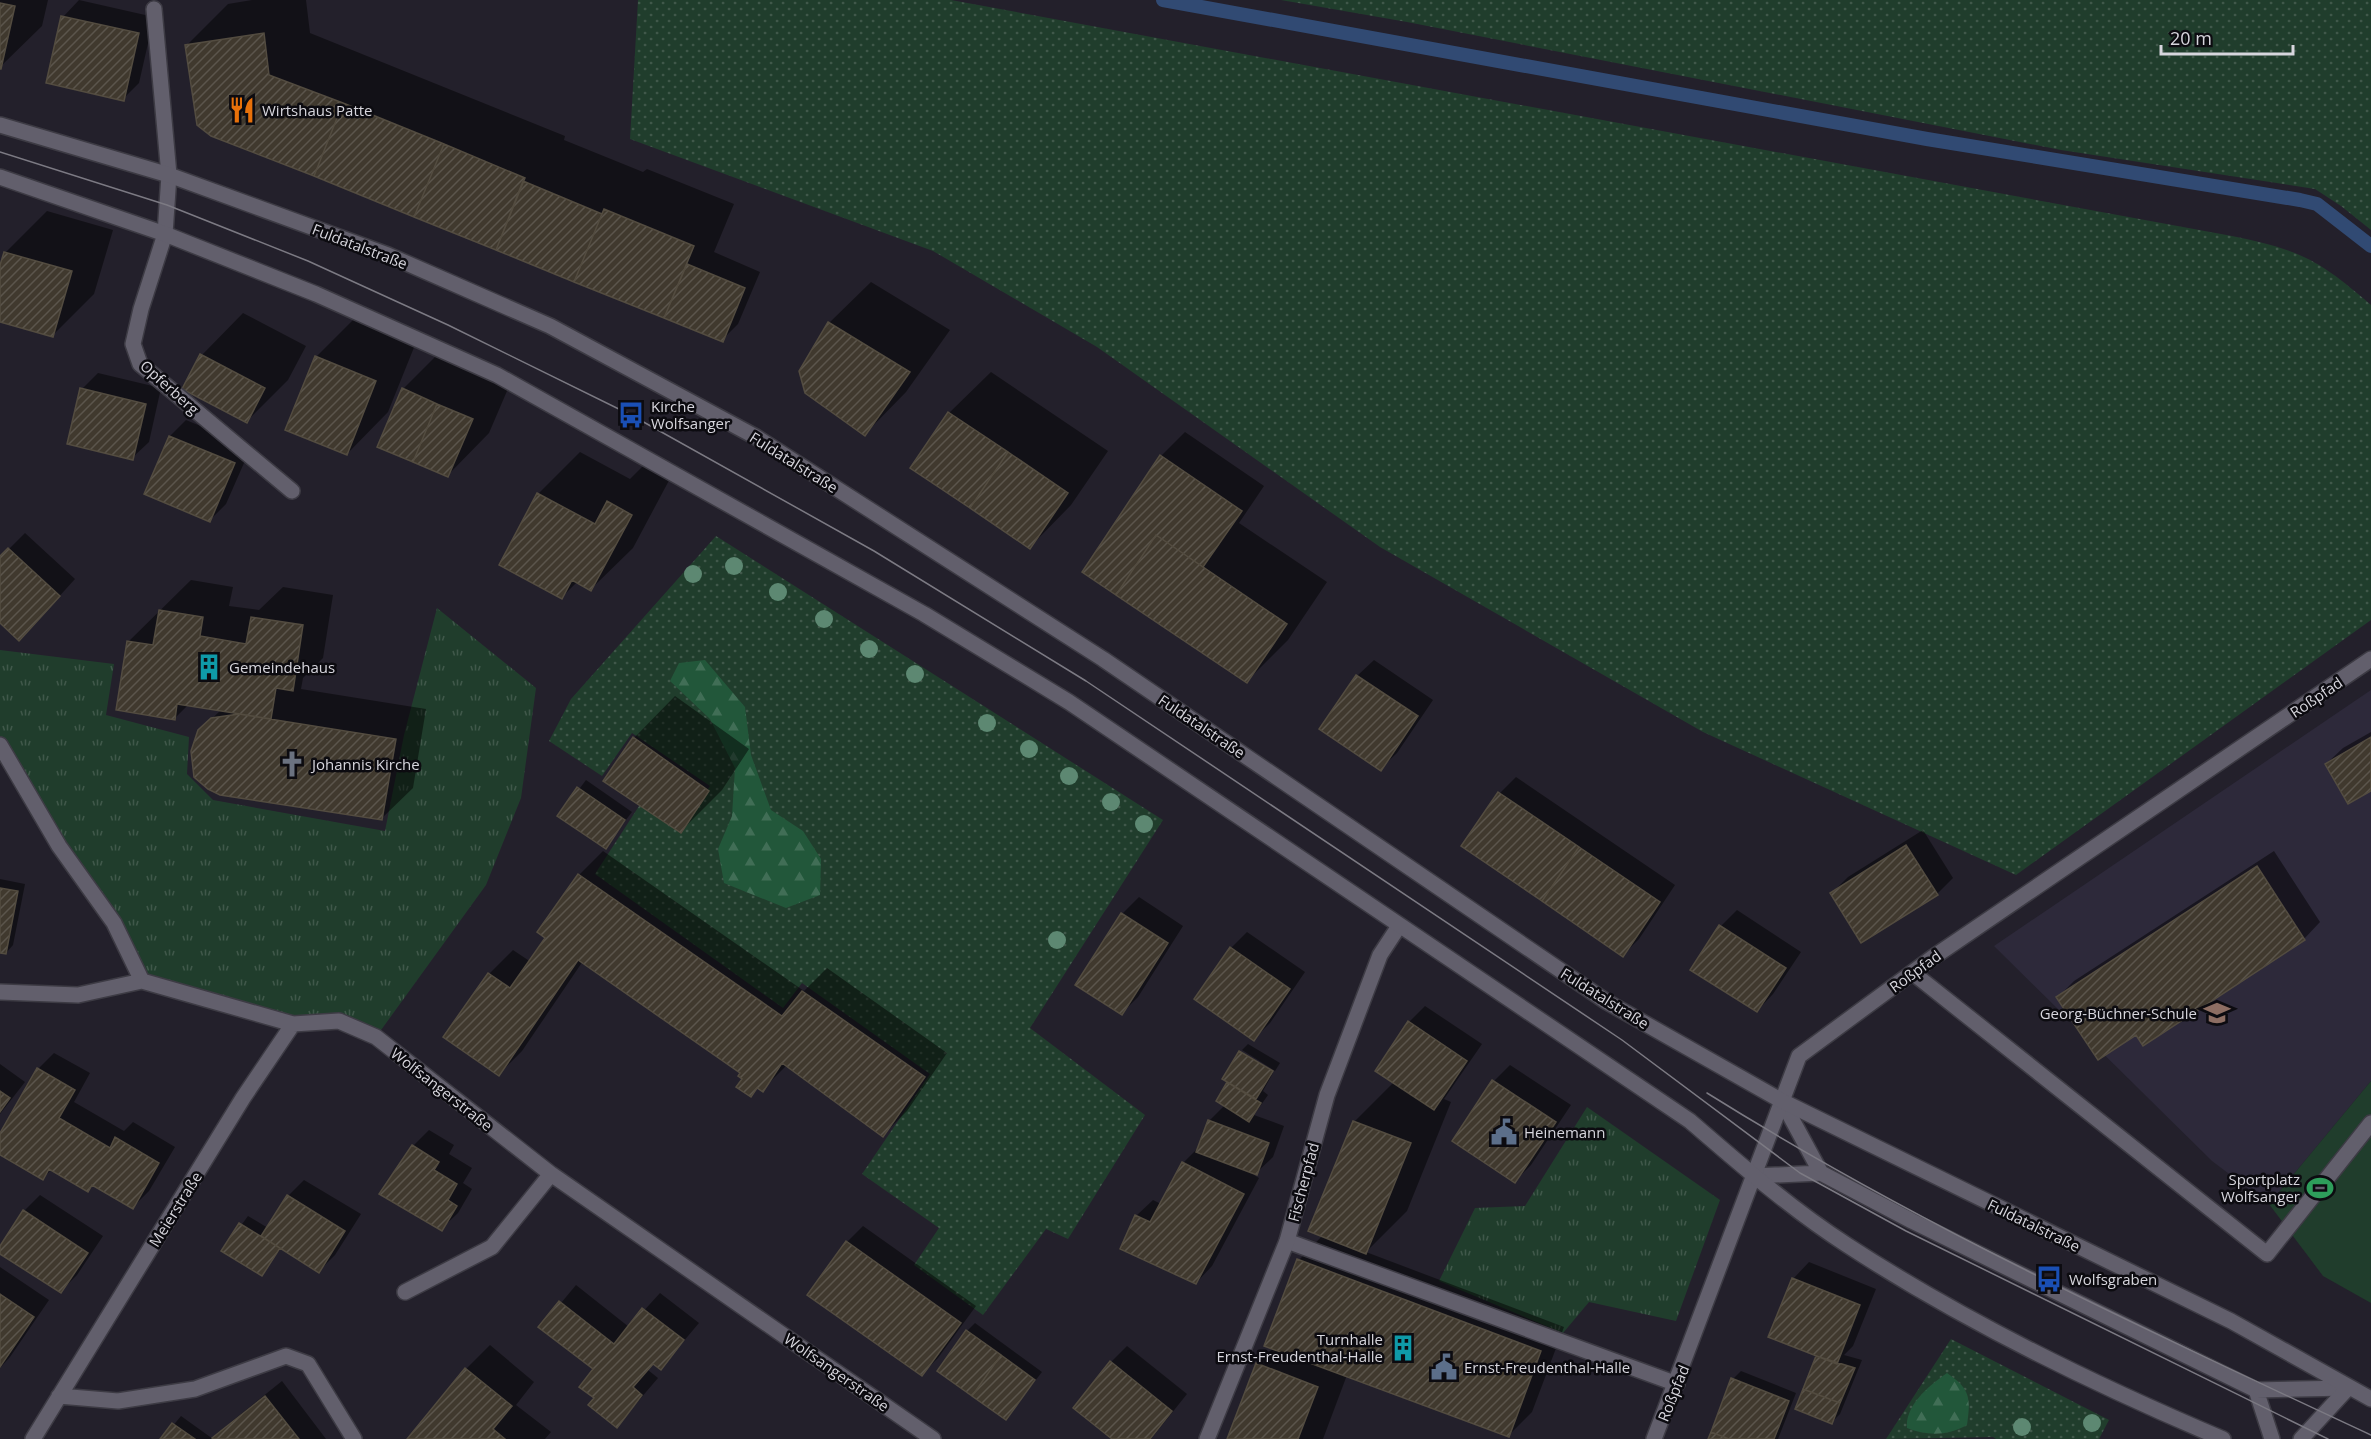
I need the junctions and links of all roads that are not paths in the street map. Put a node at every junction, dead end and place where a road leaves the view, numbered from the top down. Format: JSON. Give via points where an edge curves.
{"nodes":[{"id":1,"x":154,"y":9,"type":"dead end"},
{"id":2,"x":0,"y":125,"type":"edge"},
{"id":3,"x":169,"y":175,"type":"junction"},
{"id":4,"x":0,"y":177,"type":"edge"},
{"id":5,"x":165,"y":234,"type":"junction"},
{"id":6,"x":292,"y":491,"type":"dead end"},
{"id":7,"x":2371,"y":659,"type":"edge"},
{"id":8,"x":0,"y":745,"type":"edge"},
{"id":9,"x":1399,"y":927,"type":"junction"},
{"id":10,"x":1913,"y":973,"type":"junction"},
{"id":11,"x":141,"y":981,"type":"junction"},
{"id":12,"x":0,"y":992,"type":"edge"},
{"id":13,"x":293,"y":1024,"type":"junction"},
{"id":14,"x":1782,"y":1101,"type":"junction"},
{"id":15,"x":2371,"y":1123,"type":"edge"},
{"id":16,"x":1821,"y":1173,"type":"junction"},
{"id":17,"x":551,"y":1174,"type":"junction"},
{"id":18,"x":1754,"y":1176,"type":"junction"},
{"id":19,"x":1287,"y":1241,"type":"junction"},
{"id":20,"x":405,"y":1293,"type":"dead end"},
{"id":21,"x":1677,"y":1384,"type":"junction"},
{"id":22,"x":2348,"y":1388,"type":"junction"},
{"id":23,"x":2256,"y":1390,"type":"junction"},
{"id":24,"x":59,"y":1396,"type":"junction"},
{"id":25,"x":2371,"y":1399,"type":"edge"},
{"id":26,"x":33,"y":1439,"type":"edge"},
{"id":27,"x":354,"y":1439,"type":"edge"},
{"id":28,"x":933,"y":1439,"type":"edge"},
{"id":29,"x":1207,"y":1439,"type":"edge"},
{"id":30,"x":1654,"y":1439,"type":"edge"},
{"id":31,"x":2223,"y":1439,"type":"edge"},
{"id":32,"x":2272,"y":1439,"type":"edge"},
{"id":33,"x":2301,"y":1439,"type":"edge"}],
"edges":[{"from":1,"to":3,"type":"main road","name":"Opferberg"},
{"from":2,"to":3,"type":"main road","name":"Fuldatalstraße"},
{"from":3,"to":5,"type":"main road","name":"Opferberg"},
{"from":3,"to":14,"type":"main road","name":"Fuldatalstraße","via":[[388,255],[550,326],[756,437],[1103,659],[1607,1002]]},
{"from":4,"to":5,"type":"main road"},
{"from":5,"to":6,"type":"main road","name":"Opferberg","via":[[133,344],[140,364]]},
{"from":5,"to":9,"type":"main road","via":[[316,294],[497,375],[924,614],[1069,702]]},
{"from":7,"to":10,"type":"main road","name":"Roßpfad"},
{"from":8,"to":11,"type":"main road","via":[[59,846],[114,923]]},
{"from":9,"to":18,"type":"main road","via":[[1690,1121]]},
{"from":9,"to":19,"type":"main road","name":"Fischerpfad","via":[[1380,955],[1327,1095]]},
{"from":10,"to":14,"type":"main road","name":"Roßpfad","via":[[1799,1056]]},
{"from":10,"to":15,"type":"main road","via":[[2267,1254]]},
{"from":11,"to":12,"type":"main road","via":[[78,995]]},
{"from":11,"to":13,"type":"main road","name":"Wolfsangerstraße"},
{"from":13,"to":17,"type":"main road","name":"Wolfsangerstraße","via":[[339,1021],[376,1037]]},
{"from":13,"to":24,"type":"main road","name":"Meierstraße"},
{"from":14,"to":16,"type":"main road"},
{"from":14,"to":18,"type":"main road","name":"Roßpfad"},
{"from":14,"to":22,"type":"main road","name":"Fuldatalstraße","via":[[2231,1321]]},
{"from":16,"to":18,"type":"main road"},
{"from":16,"to":23,"type":"main road"},
{"from":17,"to":20,"type":"main road","via":[[492,1247]]},
{"from":17,"to":28,"type":"main road","name":"Wolfsangerstraße"},
{"from":18,"to":21,"type":"main road","name":"Roßpfad"},
{"from":18,"to":31,"type":"main road","via":[[1846,1245],[1990,1331]]},
{"from":19,"to":21,"type":"main road"},
{"from":19,"to":29,"type":"main road","name":"Fischerpfad"},
{"from":21,"to":30,"type":"main road","name":"Roßpfad"},
{"from":22,"to":23,"type":"main road"},
{"from":22,"to":25,"type":"main road","name":"Fuldatalstraße"},
{"from":22,"to":33,"type":"main road"},
{"from":23,"to":32,"type":"main road"},
{"from":24,"to":26,"type":"main road","name":"Meierstraße"},
{"from":24,"to":27,"type":"main road","via":[[118,1401],[195,1389],[286,1356],[308,1364]]}]}
